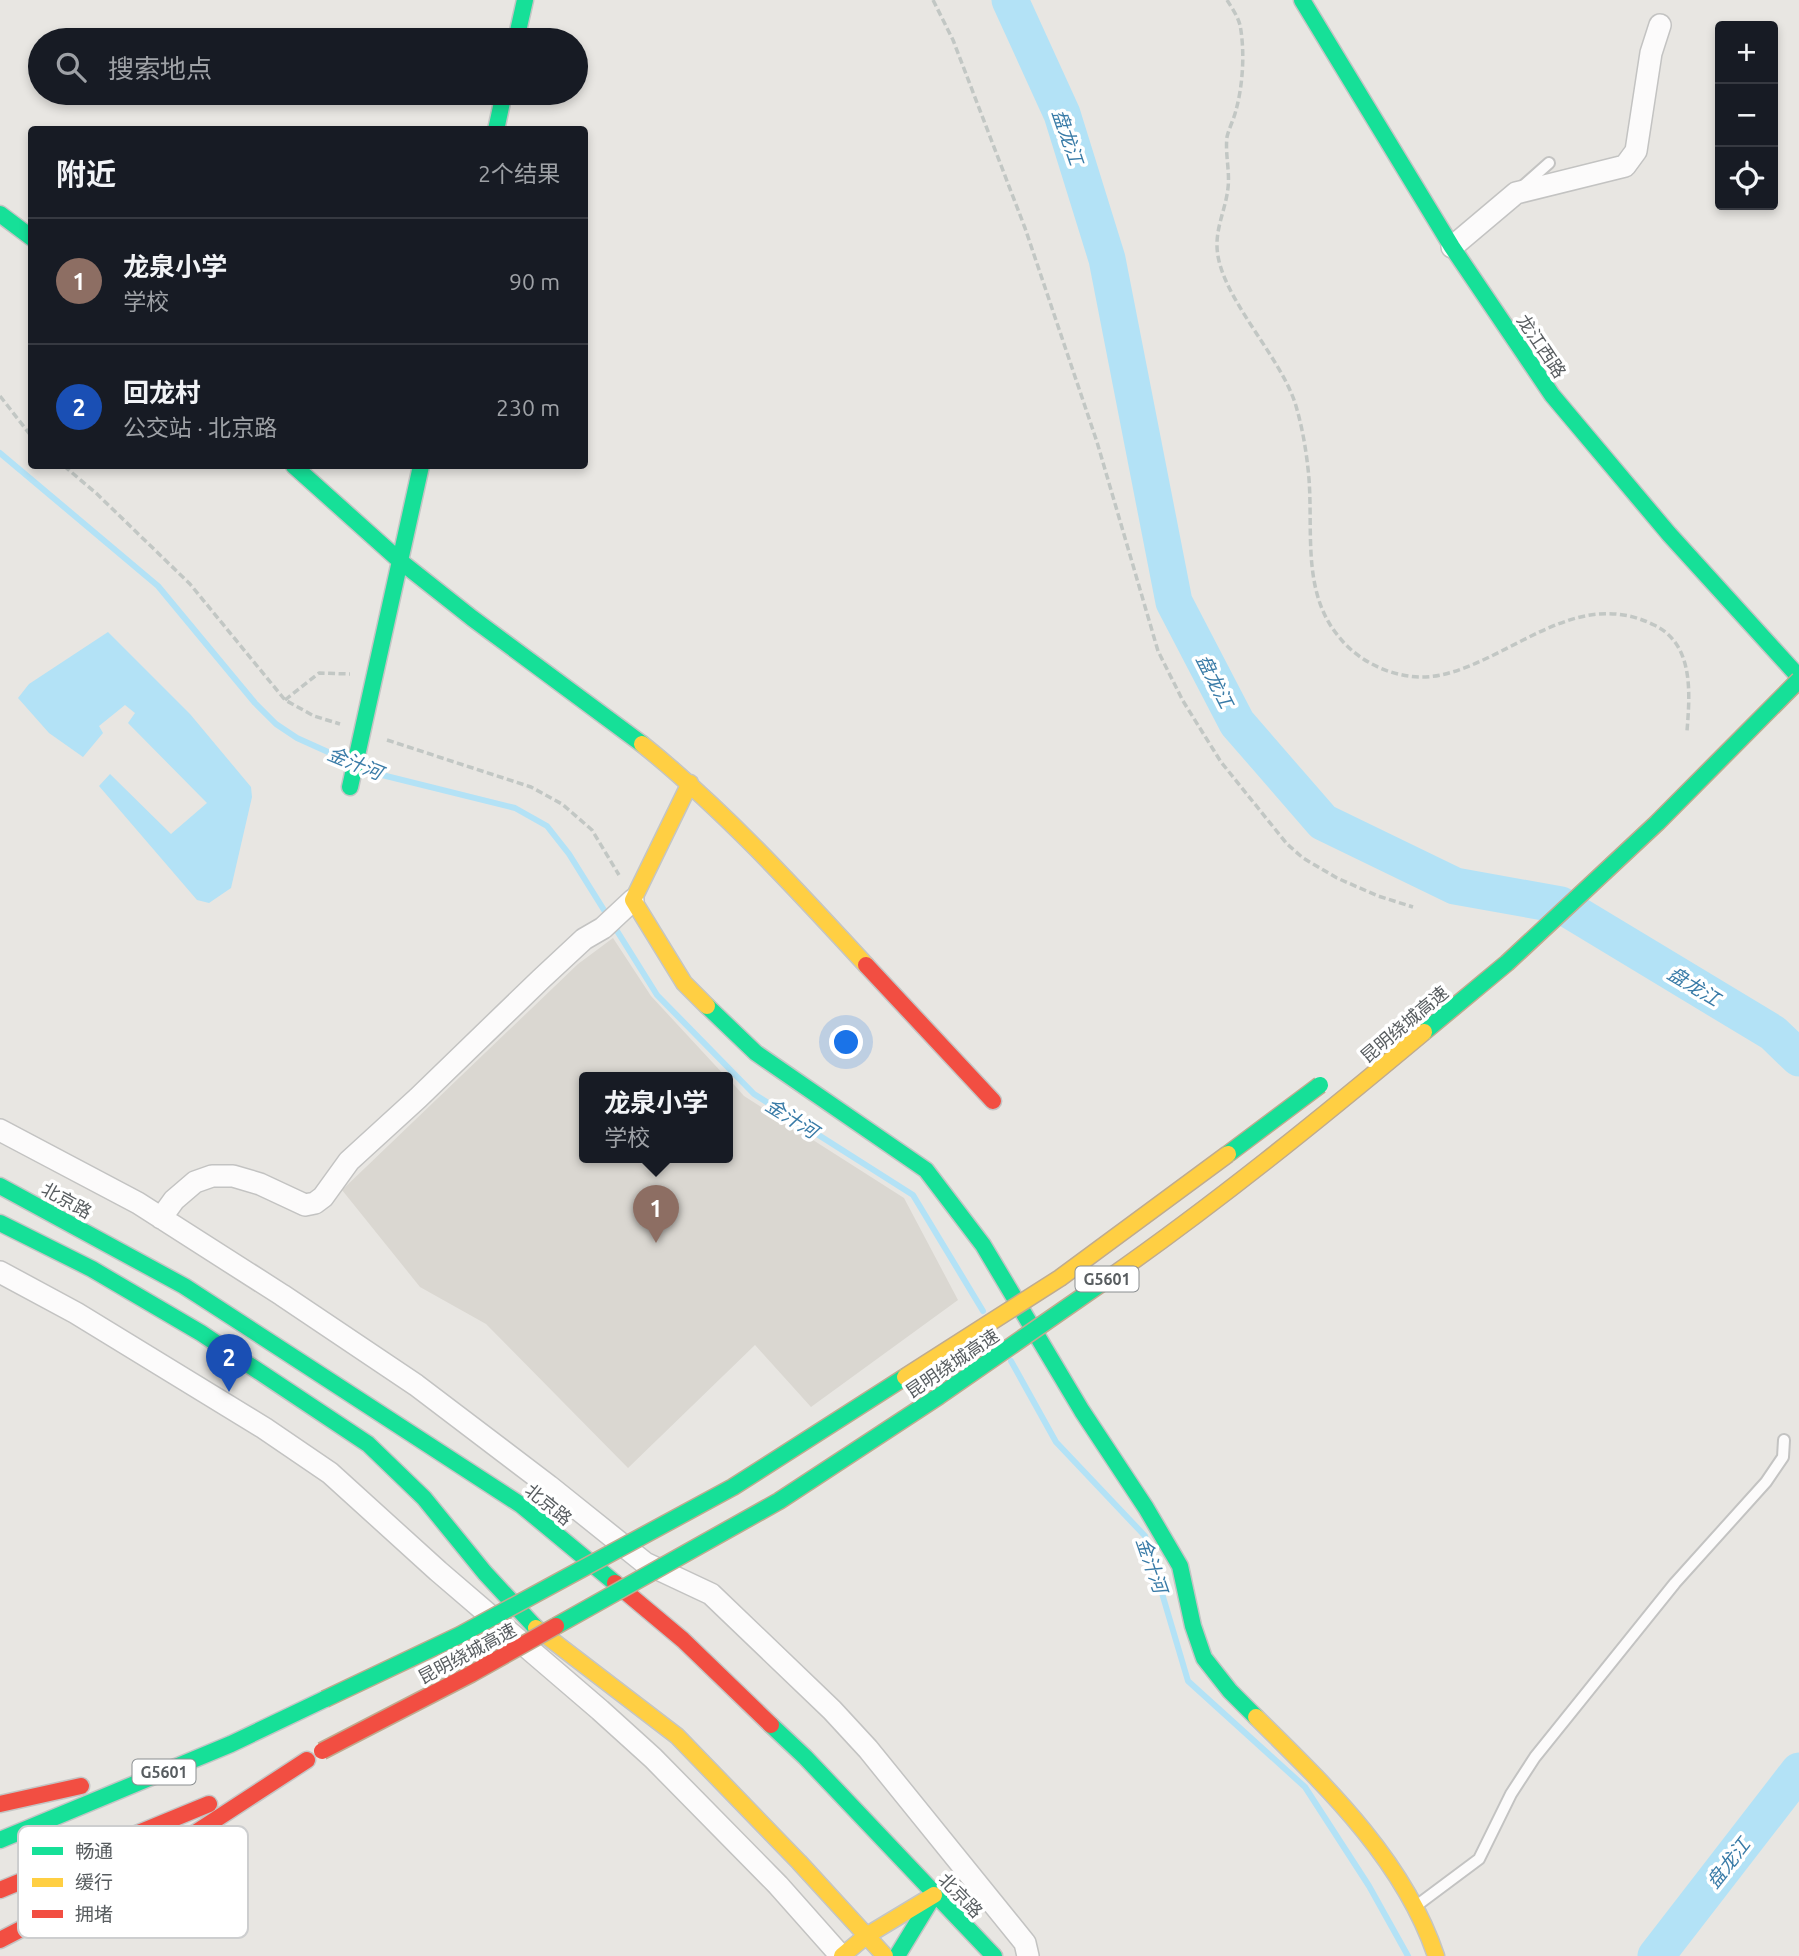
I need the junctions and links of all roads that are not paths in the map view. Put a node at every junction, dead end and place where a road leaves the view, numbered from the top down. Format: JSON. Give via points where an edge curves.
{"nodes":[{"id":1,"x":525,"y":0,"type":"edge"},
{"id":2,"x":1302,"y":0,"type":"edge"},
{"id":3,"x":1660,"y":25,"type":"dead end"},
{"id":4,"x":519,"y":28,"type":"edge"},
{"id":5,"x":501,"y":105,"type":"edge"},
{"id":6,"x":497,"y":126,"type":"edge"},
{"id":7,"x":1549,"y":163,"type":"dead end"},
{"id":8,"x":1516,"y":193,"type":"junction"},
{"id":9,"x":0,"y":214,"type":"edge"},
{"id":10,"x":28,"y":235,"type":"edge"},
{"id":11,"x":1452,"y":247,"type":"junction"},
{"id":12,"x":297,"y":469,"type":"edge"},
{"id":13,"x":420,"y":469,"type":"edge"},
{"id":14,"x":400,"y":561,"type":"junction"},
{"id":15,"x":1799,"y":652,"type":"edge"},
{"id":16,"x":1772,"y":679,"type":"dead end"},
{"id":17,"x":1799,"y":679,"type":"edge"},
{"id":18,"x":690,"y":783,"type":"junction"},
{"id":19,"x":349,"y":787,"type":"dead end"},
{"id":20,"x":633,"y":900,"type":"junction"},
{"id":21,"x":1335,"y":1073,"type":"dead end"},
{"id":22,"x":993,"y":1101,"type":"dead end"},
{"id":23,"x":0,"y":1130,"type":"edge"},
{"id":24,"x":0,"y":1186,"type":"edge"},
{"id":25,"x":161,"y":1218,"type":"junction"},
{"id":26,"x":0,"y":1223,"type":"edge"},
{"id":27,"x":0,"y":1272,"type":"edge"},
{"id":28,"x":1784,"y":1440,"type":"dead end"},
{"id":29,"x":307,"y":1760,"type":"junction"},
{"id":30,"x":183,"y":1764,"type":"junction"},
{"id":31,"x":0,"y":1804,"type":"edge"},
{"id":32,"x":34,"y":1826,"type":"edge"},
{"id":33,"x":156,"y":1826,"type":"edge"},
{"id":34,"x":206,"y":1826,"type":"edge"},
{"id":35,"x":18,"y":1833,"type":"edge"},
{"id":36,"x":0,"y":1840,"type":"edge"},
{"id":37,"x":18,"y":1883,"type":"edge"},
{"id":38,"x":0,"y":1890,"type":"edge"},
{"id":39,"x":934,"y":1895,"type":"junction"},
{"id":40,"x":1413,"y":1908,"type":"junction"},
{"id":41,"x":18,"y":1931,"type":"edge"},
{"id":42,"x":866,"y":1936,"type":"junction"},
{"id":43,"x":0,"y":1940,"type":"edge"},
{"id":44,"x":841,"y":1956,"type":"edge"},
{"id":45,"x":884,"y":1956,"type":"edge"},
{"id":46,"x":897,"y":1956,"type":"edge"},
{"id":47,"x":994,"y":1956,"type":"edge"},
{"id":48,"x":1028,"y":1956,"type":"edge"},
{"id":49,"x":1436,"y":1956,"type":"edge"}],
"edges":[{"from":1,"to":4,"type":"main road"},
{"from":2,"to":11,"type":"main road","name":"龙江西路"},
{"from":3,"to":8,"type":"street","via":[[1651,53],[1636,151],[1625,166]]},
{"from":5,"to":6,"type":"main road"},
{"from":7,"to":8,"type":"lane"},
{"from":8,"to":11,"type":"street"},
{"from":9,"to":10,"type":"main road"},
{"from":11,"to":17,"type":"main road","name":"龙江西路","via":[[1552,395]]},
{"from":12,"to":14,"type":"main road"},
{"from":13,"to":14,"type":"main road"},
{"from":14,"to":18,"type":"main road"},
{"from":14,"to":19,"type":"main road"},
{"from":15,"to":16,"type":"main road"},
{"from":17,"to":29,"type":"main road","name":"昆明绕城高速","number":"G5601","bridge":true,"via":[[1657,823],[1507,963],[1294,1140],[1151,1249],[779,1501]]},
{"from":18,"to":20,"type":"main road"},
{"from":18,"to":22,"type":"main road"},
{"from":20,"to":25,"type":"street","via":[[584,939],[348,1161],[315,1203],[305,1206],[260,1184],[212,1176],[195,1182]]},
{"from":20,"to":40,"type":"main road","via":[[684,983],[756,1053],[926,1170],[983,1245],[1180,1566],[1204,1658],[1230,1691],[1335,1795],[1394,1872]]},
{"from":21,"to":30,"type":"main road","name":"昆明绕城高速","number":"G5601","bridge":true,"via":[[1060,1279],[733,1487],[460,1634]]},
{"from":23,"to":25,"type":"street"},
{"from":24,"to":39,"type":"main road","name":"北京路","via":[[184,1286],[521,1505],[683,1640],[805,1757]]},
{"from":25,"to":48,"type":"street","via":[[416,1385],[645,1563],[711,1594],[868,1749],[1025,1942]]},
{"from":26,"to":42,"type":"main road","via":[[92,1269],[201,1333],[368,1444],[424,1498],[531,1624],[677,1736]]},
{"from":27,"to":44,"type":"street","via":[[123,1341],[330,1473],[653,1759]]},
{"from":28,"to":40,"type":"lane","via":[[1783,1457],[1766,1482],[1675,1583],[1535,1757],[1479,1858]]},
{"from":29,"to":33,"type":"main road","name":"昆明绕城高速","number":"G5601"},
{"from":29,"to":34,"type":"main road"},
{"from":30,"to":31,"type":"main road"},
{"from":30,"to":32,"type":"main road","name":"昆明绕城高速","number":"G5601"},
{"from":35,"to":36,"type":"main road","name":"昆明绕城高速","number":"G5601"},
{"from":37,"to":38,"type":"main road","name":"昆明绕城高速","number":"G5601"},
{"from":39,"to":42,"type":"main road"},
{"from":39,"to":46,"type":"main road"},
{"from":39,"to":47,"type":"main road","name":"北京路"},
{"from":40,"to":49,"type":"main road"},
{"from":41,"to":43,"type":"main road"},
{"from":42,"to":44,"type":"main road"},
{"from":42,"to":45,"type":"main road"}]}
